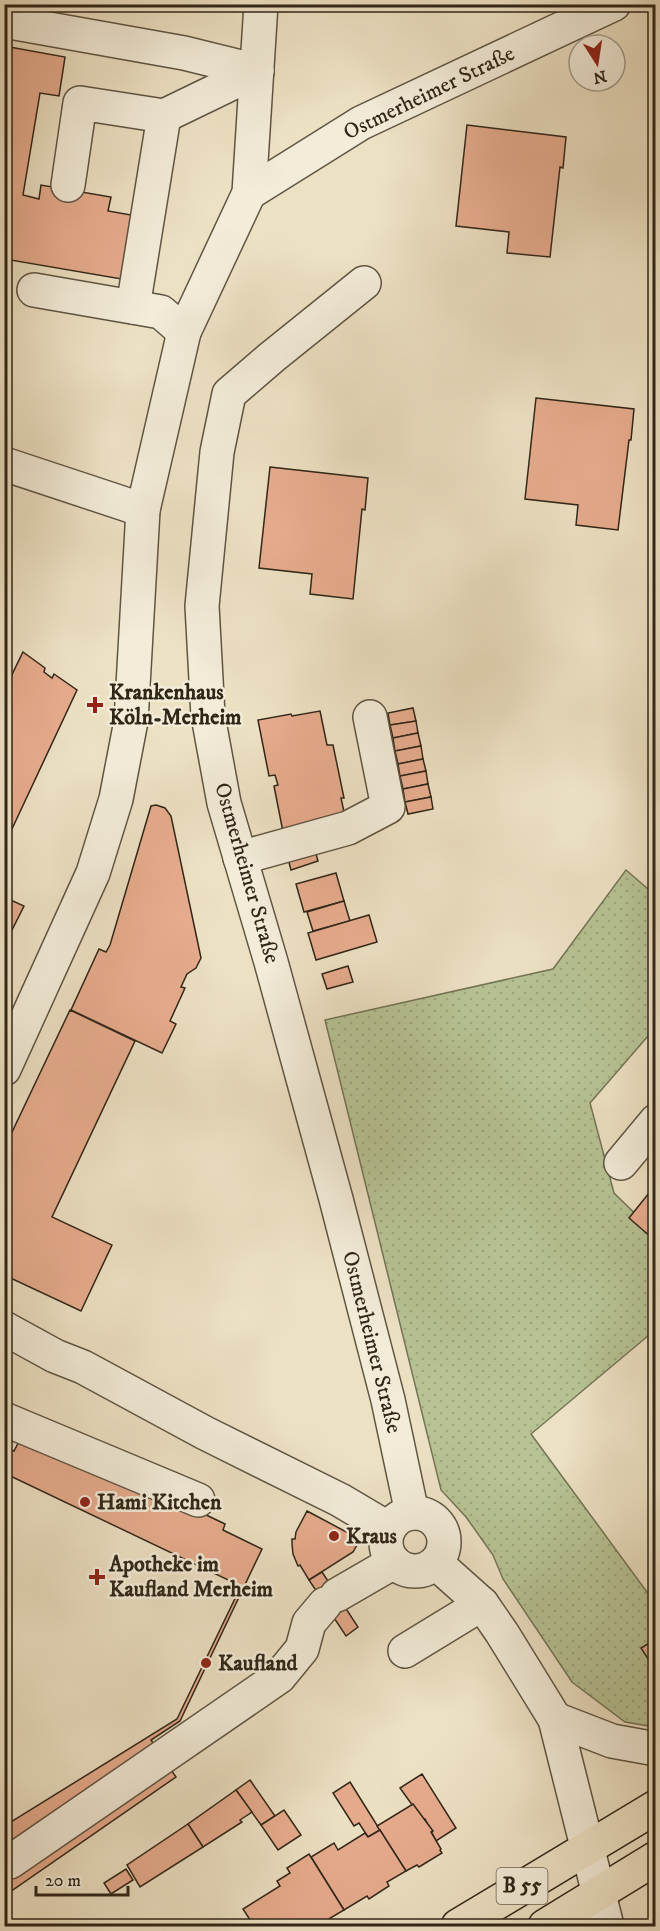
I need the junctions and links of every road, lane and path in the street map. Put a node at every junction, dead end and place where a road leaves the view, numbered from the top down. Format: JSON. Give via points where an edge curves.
{"nodes":[{"id":1,"x":261,"y":4,"type":"edge"},
{"id":2,"x":614,"y":4,"type":"edge"},
{"id":3,"x":4,"y":21,"type":"edge"},
{"id":4,"x":257,"y":71,"type":"junction"},
{"id":5,"x":164,"y":116,"type":"junction"},
{"id":6,"x":68,"y":185,"type":"dead end"},
{"id":7,"x":249,"y":193,"type":"junction"},
{"id":8,"x":364,"y":283,"type":"dead end"},
{"id":9,"x":34,"y":290,"type":"dead end"},
{"id":10,"x":133,"y":307,"type":"junction"},
{"id":11,"x":184,"y":332,"type":"junction"},
{"id":12,"x":4,"y":464,"type":"edge"},
{"id":13,"x":143,"y":510,"type":"junction"},
{"id":14,"x":370,"y":717,"type":"dead end"},
{"id":15,"x":240,"y":858,"type":"junction"},
{"id":16,"x":4,"y":1069,"type":"edge"},
{"id":17,"x":656,"y":1121,"type":"edge"},
{"id":18,"x":621,"y":1163,"type":"dead end"},
{"id":19,"x":4,"y":1328,"type":"edge"},
{"id":20,"x":4,"y":1419,"type":"edge"},
{"id":21,"x":198,"y":1500,"type":"dead end"},
{"id":22,"x":400,"y":1521,"type":"junction"},
{"id":23,"x":394,"y":1562,"type":"junction"},
{"id":24,"x":436,"y":1563,"type":"junction"},
{"id":25,"x":482,"y":1604,"type":"junction"},
{"id":26,"x":405,"y":1651,"type":"dead end"},
{"id":27,"x":555,"y":1719,"type":"junction"},
{"id":28,"x":656,"y":1749,"type":"edge"},
{"id":29,"x":656,"y":1807,"type":"edge"},
{"id":30,"x":587,"y":1848,"type":"junction"},
{"id":31,"x":656,"y":1858,"type":"edge"},
{"id":32,"x":4,"y":1860,"type":"edge"},
{"id":33,"x":598,"y":1894,"type":"junction"},
{"id":34,"x":458,"y":1926,"type":"edge"},
{"id":35,"x":545,"y":1926,"type":"edge"},
{"id":36,"x":607,"y":1926,"type":"edge"}],
"edges":[{"from":1,"to":4,"type":"street"},
{"from":2,"to":7,"type":"street","name":"Ostmerheimer Straße","via":[[361,123]]},
{"from":3,"to":4,"type":"street","via":[[184,53]]},
{"from":4,"to":5,"type":"street"},
{"from":4,"to":7,"type":"street"},
{"from":5,"to":6,"type":"street","via":[[80,103]]},
{"from":5,"to":10,"type":"street"},
{"from":7,"to":11,"type":"street"},
{"from":8,"to":15,"type":"street","name":"Ostmerheimer Straße","via":[[229,394],[217,452],[202,617],[208,716],[224,803]]},
{"from":9,"to":10,"type":"street"},
{"from":10,"to":11,"type":"street","via":[[161,312]]},
{"from":11,"to":13,"type":"street"},
{"from":12,"to":13,"type":"street"},
{"from":13,"to":16,"type":"street","via":[[131,721],[116,799],[93,873]]},
{"from":14,"to":15,"type":"street","via":[[388,807],[348,828]]},
{"from":15,"to":22,"type":"street","name":"Ostmerheimer Straße","via":[[388,1400]]},
{"from":17,"to":18,"type":"street"},
{"from":19,"to":22,"type":"street","via":[[340,1500]]},
{"from":20,"to":21,"type":"street"},
{"from":22,"to":23,"type":"street","via":[[386,1546]]},
{"from":22,"to":24,"type":"street","via":[[429,1516],[442,1529],[444,1547]]},
{"from":23,"to":24,"type":"street","via":[[410,1571]]},
{"from":23,"to":32,"type":"street","via":[[331,1599],[309,1623],[302,1649],[279,1677],[10,1862]]},
{"from":24,"to":25,"type":"street"},
{"from":25,"to":26,"type":"street"},
{"from":25,"to":27,"type":"street"},
{"from":27,"to":28,"type":"street","via":[[612,1741]]},
{"from":27,"to":30,"type":"street"},
{"from":29,"to":30,"type":"main road","number":"B 55"},
{"from":30,"to":33,"type":"street"},
{"from":30,"to":34,"type":"main road","number":"B 55"},
{"from":31,"to":33,"type":"main road","number":"B 55"},
{"from":33,"to":35,"type":"main road","number":"B 55"},
{"from":33,"to":36,"type":"street"}]}
